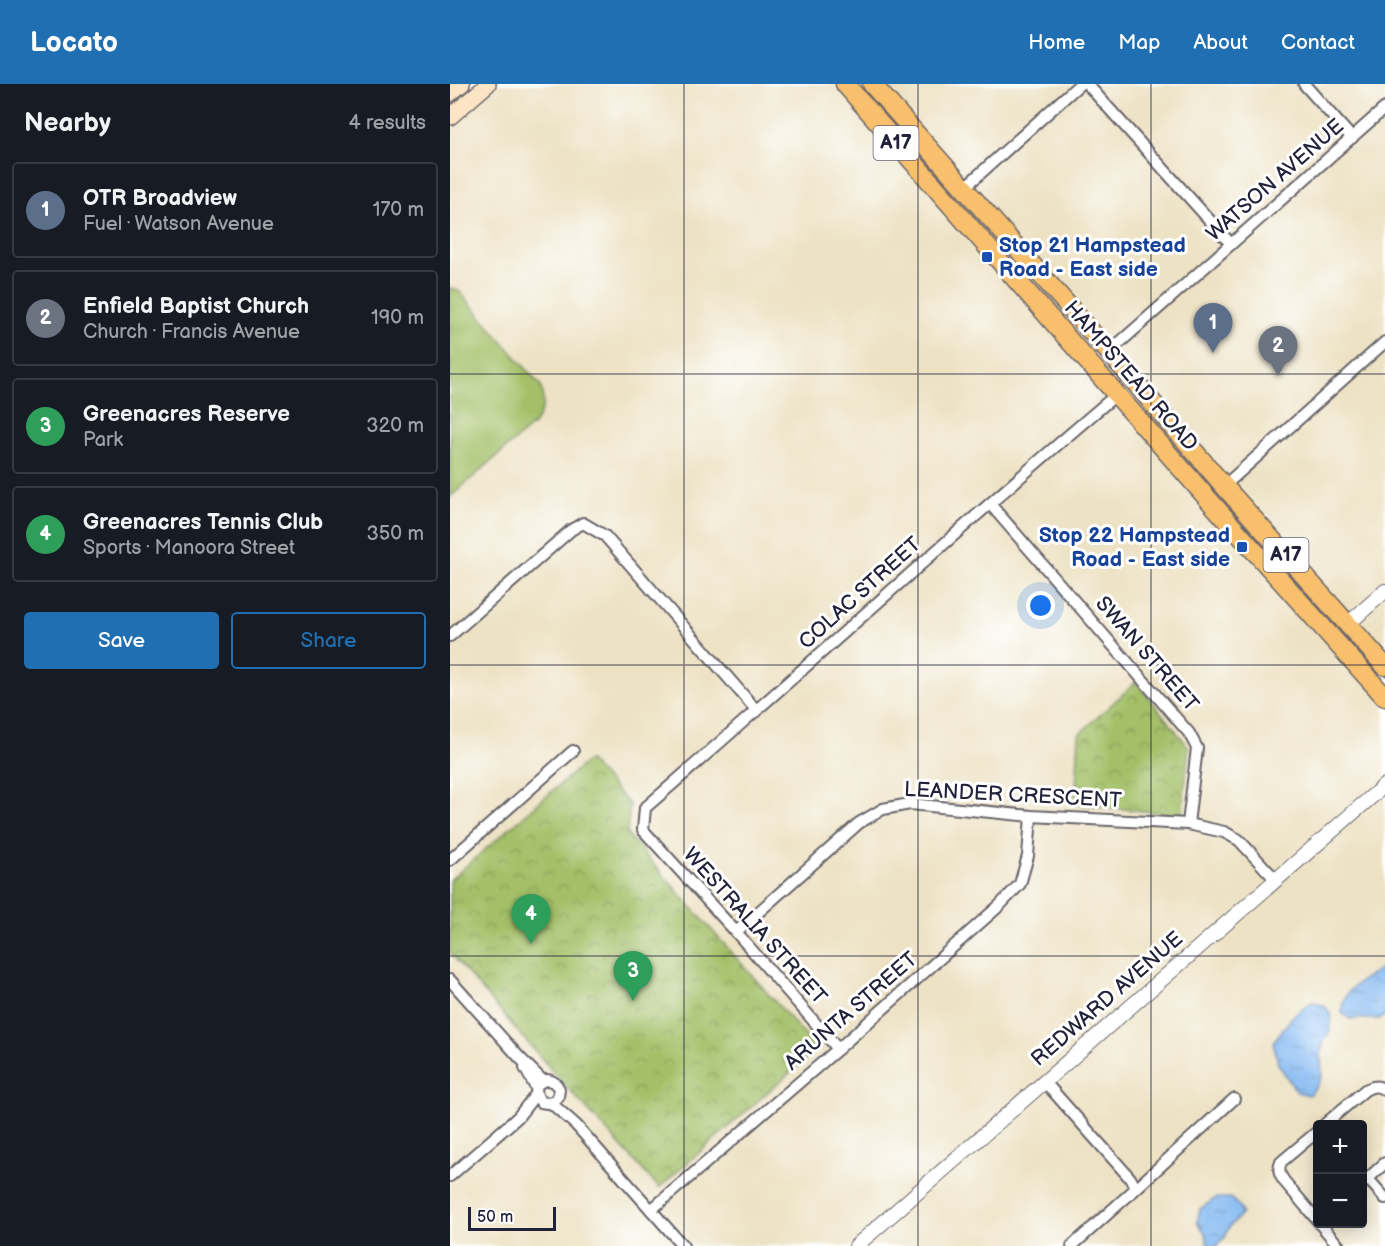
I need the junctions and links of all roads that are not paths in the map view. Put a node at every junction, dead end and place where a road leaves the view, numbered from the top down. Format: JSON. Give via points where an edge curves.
{"nodes":[{"id":1,"x":462,"y":84,"type":"edge"},
{"id":2,"x":488,"y":84,"type":"edge"},
{"id":3,"x":845,"y":84,"type":"edge"},
{"id":4,"x":872,"y":84,"type":"edge"},
{"id":5,"x":1080,"y":84,"type":"edge"},
{"id":6,"x":1087,"y":84,"type":"edge"},
{"id":7,"x":1304,"y":84,"type":"edge"},
{"id":8,"x":450,"y":94,"type":"edge"},
{"id":9,"x":1385,"y":108,"type":"edge"},
{"id":10,"x":450,"y":117,"type":"edge"},
{"id":11,"x":1352,"y":138,"type":"junction"},
{"id":12,"x":964,"y":188,"type":"junction"},
{"id":13,"x":948,"y":202,"type":"junction"},
{"id":14,"x":1231,"y":244,"type":"junction"},
{"id":15,"x":1385,"y":342,"type":"edge"},
{"id":16,"x":1109,"y":352,"type":"junction"},
{"id":17,"x":1093,"y":366,"type":"junction"},
{"id":18,"x":1133,"y":381,"type":"junction"},
{"id":19,"x":1117,"y":394,"type":"junction"},
{"id":20,"x":1224,"y":486,"type":"junction"},
{"id":21,"x":1208,"y":499,"type":"junction"},
{"id":22,"x":990,"y":504,"type":"junction"},
{"id":23,"x":1385,"y":591,"type":"edge"},
{"id":24,"x":1348,"y":624,"type":"junction"},
{"id":25,"x":450,"y":636,"type":"edge"},
{"id":26,"x":1333,"y":638,"type":"junction"},
{"id":27,"x":1385,"y":666,"type":"edge"},
{"id":28,"x":1385,"y":697,"type":"edge"},
{"id":29,"x":757,"y":711,"type":"junction"},
{"id":30,"x":573,"y":752,"type":"dead end"},
{"id":31,"x":1385,"y":785,"type":"edge"},
{"id":32,"x":1031,"y":816,"type":"junction"},
{"id":33,"x":1188,"y":824,"type":"junction"},
{"id":34,"x":643,"y":830,"type":"joint"},
{"id":35,"x":450,"y":860,"type":"edge"},
{"id":36,"x":1276,"y":880,"type":"junction"},
{"id":37,"x":736,"y":932,"type":"junction"},
{"id":38,"x":450,"y":980,"type":"edge"},
{"id":39,"x":838,"y":1049,"type":"junction"},
{"id":40,"x":1044,"y":1081,"type":"junction"},
{"id":41,"x":538,"y":1087,"type":"junction"},
{"id":42,"x":1385,"y":1090,"type":"edge"},
{"id":43,"x":1234,"y":1099,"type":"dead end"},
{"id":44,"x":551,"y":1101,"type":"junction"},
{"id":45,"x":518,"y":1117,"type":"junction"},
{"id":46,"x":1331,"y":1120,"type":"edge"},
{"id":47,"x":1313,"y":1134,"type":"edge"},
{"id":48,"x":1385,"y":1163,"type":"edge"},
{"id":49,"x":450,"y":1176,"type":"edge"},
{"id":50,"x":1367,"y":1179,"type":"edge"},
{"id":51,"x":1367,"y":1183,"type":"edge"},
{"id":52,"x":1133,"y":1191,"type":"junction"},
{"id":53,"x":1385,"y":1198,"type":"edge"},
{"id":54,"x":651,"y":1210,"type":"junction"},
{"id":55,"x":1313,"y":1215,"type":"edge"},
{"id":56,"x":1324,"y":1228,"type":"edge"},
{"id":57,"x":683,"y":1246,"type":"edge"},
{"id":58,"x":856,"y":1246,"type":"edge"},
{"id":59,"x":1072,"y":1246,"type":"edge"},
{"id":60,"x":1339,"y":1246,"type":"edge"}],
"edges":[{"from":1,"to":8,"type":"main road"},
{"from":2,"to":10,"type":"main road"},
{"from":3,"to":13,"type":"highway","name":"HAMPSTEAD ROAD","number":"A17"},
{"from":4,"to":12,"type":"highway","name":"HAMPSTEAD ROAD","number":"A17"},
{"from":5,"to":12,"type":"street"},
{"from":6,"to":14,"type":"street"},
{"from":7,"to":11,"type":"street"},
{"from":9,"to":11,"type":"street","name":"WATSON AVENUE"},
{"from":11,"to":14,"type":"street","name":"WATSON AVENUE"},
{"from":12,"to":13,"type":"highway"},
{"from":12,"to":16,"type":"highway","name":"HAMPSTEAD ROAD","number":"A17"},
{"from":13,"to":17,"type":"highway","name":"HAMPSTEAD ROAD","number":"A17"},
{"from":14,"to":16,"type":"street","name":"WATSON AVENUE"},
{"from":15,"to":20,"type":"street"},
{"from":16,"to":17,"type":"highway"},
{"from":16,"to":18,"type":"highway","name":"HAMPSTEAD ROAD","number":"A17"},
{"from":17,"to":19,"type":"highway","name":"HAMPSTEAD ROAD","number":"A17"},
{"from":18,"to":19,"type":"highway"},
{"from":18,"to":20,"type":"highway","name":"HAMPSTEAD ROAD","number":"A17"},
{"from":19,"to":21,"type":"highway","name":"HAMPSTEAD ROAD","number":"A17"},
{"from":19,"to":22,"type":"street","name":"COLAC STREET"},
{"from":20,"to":21,"type":"highway"},
{"from":20,"to":24,"type":"highway","name":"HAMPSTEAD ROAD","number":"A17"},
{"from":21,"to":26,"type":"highway","name":"HAMPSTEAD ROAD","number":"A17"},
{"from":22,"to":29,"type":"street","name":"COLAC STREET"},
{"from":22,"to":33,"type":"street","name":"SWAN STREET","via":[[1190,734],[1197,748]]},
{"from":23,"to":24,"type":"street"},
{"from":24,"to":26,"type":"highway"},
{"from":24,"to":27,"type":"highway","name":"HAMPSTEAD ROAD","number":"A17"},
{"from":25,"to":29,"type":"street","via":[[583,523],[605,536]]},
{"from":26,"to":28,"type":"highway","name":"HAMPSTEAD ROAD","number":"A17"},
{"from":29,"to":34,"type":"street","name":"COLAC STREET","via":[[645,808]]},
{"from":30,"to":35,"type":"street"},
{"from":31,"to":36,"type":"street","name":"REDWARD AVENUE"},
{"from":32,"to":33,"type":"street","name":"LEANDER CRESCENT"},
{"from":32,"to":37,"type":"street","name":"LEANDER CRESCENT","via":[[910,804],[883,809],[859,823]]},
{"from":32,"to":39,"type":"street","name":"ARUNTA STREET","via":[[1028,856],[1020,884]]},
{"from":33,"to":36,"type":"street","name":"LEANDER CRESCENT","via":[[1224,832],[1239,840]]},
{"from":34,"to":37,"type":"street","name":"WESTRALIA STREET"},
{"from":36,"to":40,"type":"street","name":"REDWARD AVENUE"},
{"from":37,"to":39,"type":"street","name":"WESTRALIA STREET"},
{"from":38,"to":41,"type":"street","via":[[519,1057]]},
{"from":39,"to":54,"type":"street","name":"ARUNTA STREET"},
{"from":40,"to":52,"type":"street","via":[[1130,1178]]},
{"from":40,"to":58,"type":"street","name":"REDWARD AVENUE"},
{"from":41,"to":44,"type":"street","via":[[539,1100]]},
{"from":41,"to":44,"type":"street","via":[[550,1080],[557,1084],[559,1089]]},
{"from":41,"to":45,"type":"street"},
{"from":42,"to":46,"type":"street","via":[[1372,1086]]},
{"from":43,"to":52,"type":"street"},
{"from":44,"to":45,"type":"street"},
{"from":44,"to":54,"type":"street"},
{"from":45,"to":49,"type":"street"},
{"from":47,"to":55,"type":"street","via":[[1281,1162],[1279,1174]]},
{"from":48,"to":50,"type":"street"},
{"from":51,"to":53,"type":"street"},
{"from":52,"to":59,"type":"street"},
{"from":54,"to":57,"type":"street"},
{"from":56,"to":60,"type":"street"}]}
